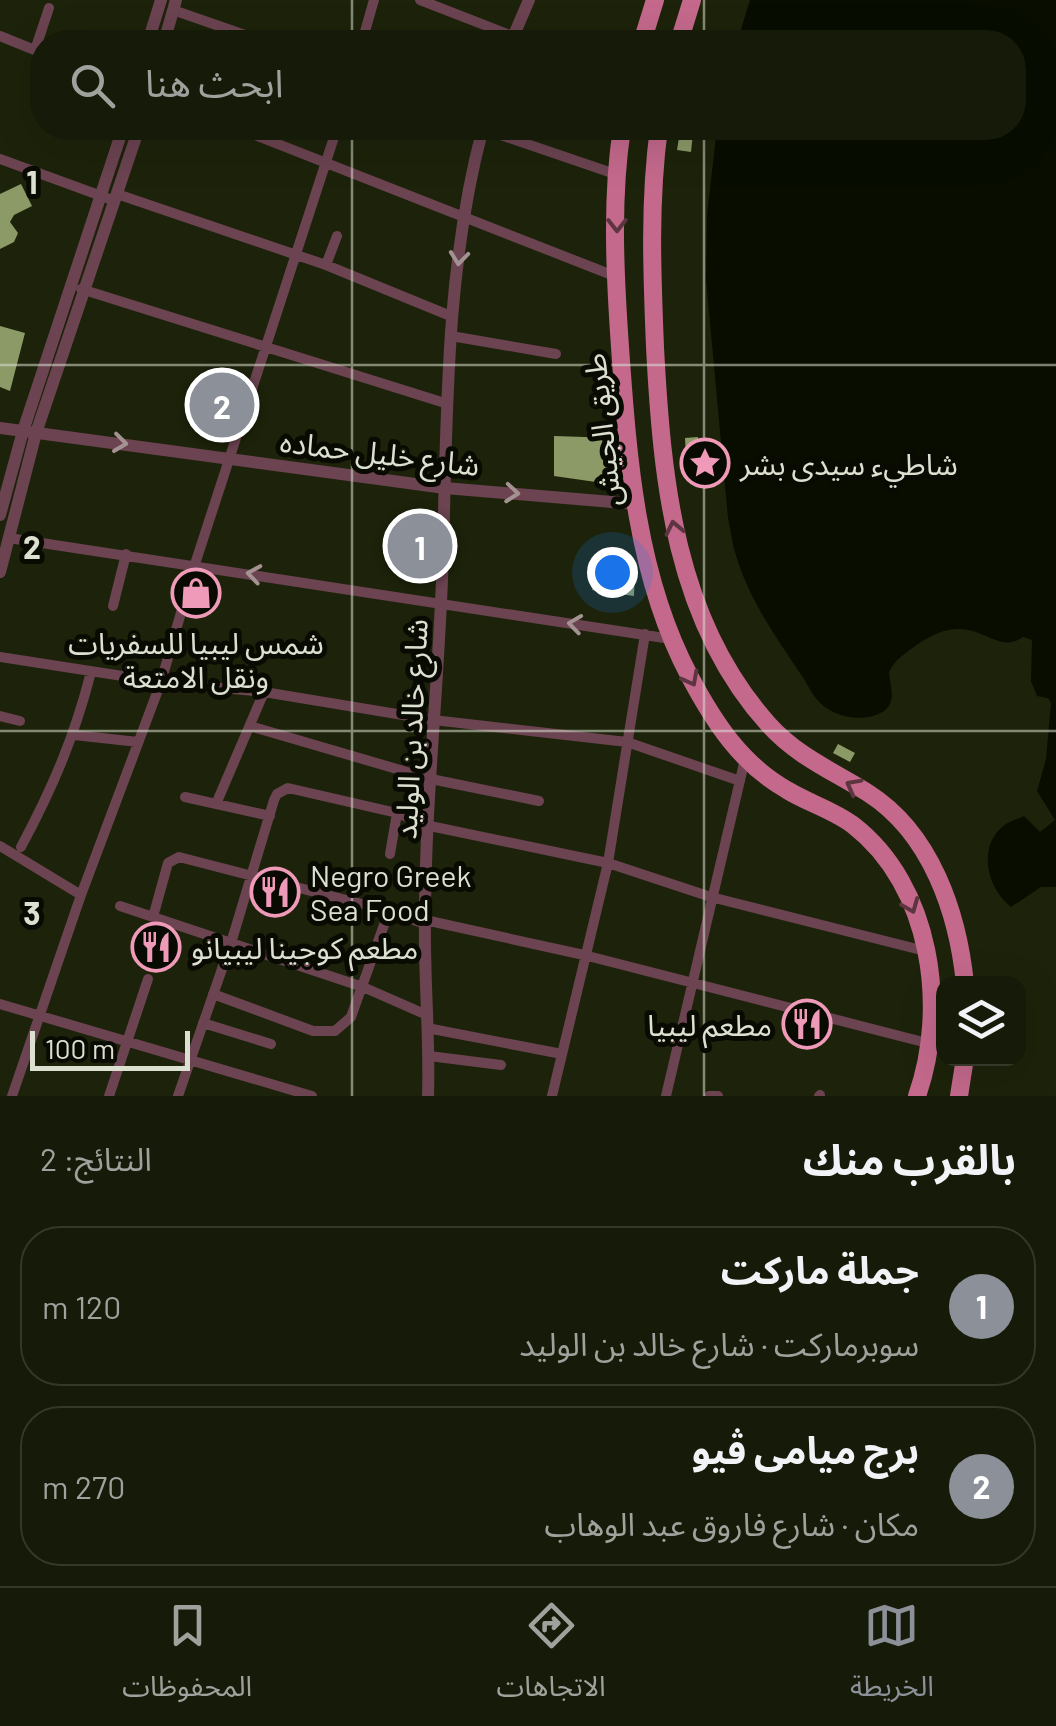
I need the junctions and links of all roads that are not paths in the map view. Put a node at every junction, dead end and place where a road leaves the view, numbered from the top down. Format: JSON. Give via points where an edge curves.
{"nodes":[{"id":1,"x":160,"y":0,"type":"edge"},
{"id":2,"x":374,"y":0,"type":"edge"},
{"id":3,"x":420,"y":0,"type":"edge"},
{"id":4,"x":529,"y":0,"type":"edge"},
{"id":5,"x":654,"y":0,"type":"edge"},
{"id":6,"x":692,"y":0,"type":"edge"},
{"id":7,"x":174,"y":5,"type":"edge"},
{"id":8,"x":50,"y":8,"type":"dead end"},
{"id":9,"x":44,"y":30,"type":"edge"},
{"id":10,"x":151,"y":30,"type":"edge"},
{"id":11,"x":167,"y":30,"type":"edge"},
{"id":12,"x":235,"y":30,"type":"edge"},
{"id":13,"x":365,"y":30,"type":"edge"},
{"id":14,"x":489,"y":30,"type":"edge"},
{"id":15,"x":516,"y":30,"type":"edge"},
{"id":16,"x":645,"y":30,"type":"edge"},
{"id":17,"x":683,"y":30,"type":"edge"},
{"id":18,"x":0,"y":36,"type":"edge"},
{"id":19,"x":30,"y":48,"type":"edge"},
{"id":20,"x":121,"y":140,"type":"edge"},
{"id":21,"x":134,"y":140,"type":"edge"},
{"id":22,"x":270,"y":140,"type":"edge"},
{"id":23,"x":333,"y":140,"type":"edge"},
{"id":24,"x":479,"y":140,"type":"edge"},
{"id":25,"x":517,"y":140,"type":"edge"},
{"id":26,"x":621,"y":140,"type":"edge"},
{"id":27,"x":659,"y":140,"type":"edge"},
{"id":28,"x":0,"y":159,"type":"edge"},
{"id":29,"x":327,"y":161,"type":"junction"},
{"id":30,"x":618,"y":175,"type":"junction"},
{"id":31,"x":111,"y":197,"type":"junction"},
{"id":32,"x":463,"y":218,"type":"junction"},
{"id":33,"x":337,"y":236,"type":"dead end"},
{"id":34,"x":296,"y":254,"type":"junction"},
{"id":35,"x":326,"y":265,"type":"junction"},
{"id":36,"x":617,"y":277,"type":"junction"},
{"id":37,"x":78,"y":288,"type":"junction"},
{"id":38,"x":452,"y":317,"type":"junction"},
{"id":39,"x":451,"y":336,"type":"junction"},
{"id":40,"x":265,"y":347,"type":"junction"},
{"id":41,"x":556,"y":354,"type":"dead end"},
{"id":42,"x":448,"y":404,"type":"junction"},
{"id":43,"x":0,"y":428,"type":"edge"},
{"id":44,"x":30,"y":432,"type":"junction"},
{"id":45,"x":232,"y":457,"type":"junction"},
{"id":46,"x":445,"y":488,"type":"junction"},
{"id":47,"x":636,"y":504,"type":"junction"},
{"id":48,"x":0,"y":515,"type":"edge"},
{"id":49,"x":10,"y":538,"type":"junction"},
{"id":50,"x":126,"y":554,"type":"junction"},
{"id":51,"x":195,"y":564,"type":"junction"},
{"id":52,"x":0,"y":572,"type":"edge"},
{"id":53,"x":442,"y":605,"type":"junction"},
{"id":54,"x":113,"y":606,"type":"dead end"},
{"id":55,"x":645,"y":634,"type":"junction"},
{"id":56,"x":672,"y":639,"type":"junction"},
{"id":57,"x":0,"y":657,"type":"edge"},
{"id":58,"x":91,"y":672,"type":"junction"},
{"id":59,"x":161,"y":682,"type":"junction"},
{"id":60,"x":264,"y":692,"type":"junction"},
{"id":61,"x":0,"y":716,"type":"edge"},
{"id":62,"x":433,"y":720,"type":"junction"},
{"id":63,"x":20,"y":721,"type":"dead end"},
{"id":64,"x":250,"y":726,"type":"junction"},
{"id":65,"x":74,"y":736,"type":"junction"},
{"id":66,"x":138,"y":742,"type":"junction"},
{"id":67,"x":627,"y":742,"type":"junction"},
{"id":68,"x":745,"y":759,"type":"junction"},
{"id":69,"x":431,"y":779,"type":"junction"},
{"id":70,"x":740,"y":781,"type":"junction"},
{"id":71,"x":185,"y":797,"type":"dead end"},
{"id":72,"x":539,"y":801,"type":"dead end"},
{"id":73,"x":216,"y":804,"type":"junction"},
{"id":74,"x":398,"y":812,"type":"junction"},
{"id":75,"x":270,"y":816,"type":"junction"},
{"id":76,"x":430,"y":826,"type":"junction"},
{"id":77,"x":0,"y":846,"type":"edge"},
{"id":78,"x":21,"y":847,"type":"dead end"},
{"id":79,"x":390,"y":854,"type":"dead end"},
{"id":80,"x":608,"y":863,"type":"junction"},
{"id":81,"x":254,"y":875,"type":"junction"},
{"id":82,"x":81,"y":895,"type":"junction"},
{"id":83,"x":711,"y":897,"type":"junction"},
{"id":84,"x":120,"y":906,"type":"dead end"},
{"id":85,"x":389,"y":910,"type":"junction"},
{"id":86,"x":153,"y":917,"type":"junction"},
{"id":87,"x":425,"y":922,"type":"junction"},
{"id":88,"x":232,"y":943,"type":"junction"},
{"id":89,"x":925,"y":950,"type":"junction"},
{"id":90,"x":584,"y":955,"type":"junction"},
{"id":91,"x":963,"y":976,"type":"edge"},
{"id":92,"x":148,"y":979,"type":"dead end"},
{"id":93,"x":694,"y":982,"type":"junction"},
{"id":94,"x":363,"y":987,"type":"junction"},
{"id":95,"x":213,"y":994,"type":"junction"},
{"id":96,"x":0,"y":1004,"type":"edge"},
{"id":97,"x":40,"y":1015,"type":"junction"},
{"id":98,"x":427,"y":1021,"type":"junction"},
{"id":99,"x":203,"y":1023,"type":"junction"},
{"id":100,"x":127,"y":1041,"type":"junction"},
{"id":101,"x":271,"y":1044,"type":"dead end"},
{"id":102,"x":931,"y":1044,"type":"junction"},
{"id":103,"x":562,"y":1054,"type":"junction"},
{"id":104,"x":429,"y":1056,"type":"junction"},
{"id":105,"x":190,"y":1059,"type":"junction"},
{"id":106,"x":500,"y":1065,"type":"dead end"},
{"id":107,"x":964,"y":1066,"type":"edge"},
{"id":108,"x":12,"y":1096,"type":"edge"},
{"id":109,"x":109,"y":1096,"type":"edge"},
{"id":110,"x":178,"y":1096,"type":"edge"},
{"id":111,"x":312,"y":1096,"type":"edge"},
{"id":112,"x":428,"y":1096,"type":"edge"},
{"id":113,"x":552,"y":1096,"type":"edge"},
{"id":114,"x":666,"y":1096,"type":"edge"},
{"id":115,"x":709,"y":1096,"type":"edge"},
{"id":116,"x":718,"y":1096,"type":"edge"},
{"id":117,"x":916,"y":1096,"type":"edge"},
{"id":118,"x":959,"y":1096,"type":"edge"}],
"edges":[{"from":1,"to":10,"type":"street"},
{"from":2,"to":13,"type":"street"},
{"from":3,"to":14,"type":"street"},
{"from":4,"to":15,"type":"street"},
{"from":5,"to":16,"type":"highway"},
{"from":6,"to":17,"type":"highway"},
{"from":7,"to":11,"type":"street"},
{"from":7,"to":12,"type":"street"},
{"from":8,"to":9,"type":"street"},
{"from":18,"to":19,"type":"street"},
{"from":20,"to":31,"type":"street"},
{"from":21,"to":31,"type":"street"},
{"from":22,"to":29,"type":"street"},
{"from":23,"to":29,"type":"street"},
{"from":24,"to":32,"type":"street","name":"شارع خالد بن الوليد"},
{"from":25,"to":30,"type":"street"},
{"from":26,"to":30,"type":"highway","name":"طريق الجيش"},
{"from":91,"to":27,"type":"highway","name":"طريق الجيش","one_way":true,"via":[[946,902],[919,843],[882,803],[806,758],[767,723],[721,655],[686,577],[668,498],[658,403],[652,252]]},
{"from":28,"to":31,"type":"street"},
{"from":29,"to":32,"type":"street"},
{"from":29,"to":34,"type":"street"},
{"from":30,"to":36,"type":"highway","name":"طريق الجيش","one_way":true},
{"from":31,"to":34,"type":"street"},
{"from":31,"to":37,"type":"street"},
{"from":32,"to":36,"type":"street"},
{"from":32,"to":38,"type":"street","name":"شارع خالد بن الوليد","one_way":true},
{"from":33,"to":35,"type":"street"},
{"from":34,"to":35,"type":"street"},
{"from":34,"to":40,"type":"street"},
{"from":35,"to":38,"type":"street"},
{"from":36,"to":47,"type":"highway","name":"طريق الجيش"},
{"from":37,"to":40,"type":"street"},
{"from":37,"to":44,"type":"street"},
{"from":38,"to":39,"type":"street","name":"شارع خالد بن الوليد"},
{"from":39,"to":41,"type":"street"},
{"from":39,"to":42,"type":"street","name":"شارع خالد بن الوليد"},
{"from":40,"to":42,"type":"street"},
{"from":40,"to":45,"type":"street"},
{"from":42,"to":46,"type":"street","name":"شارع خالد بن الوليد"},
{"from":43,"to":44,"type":"street","name":"شارع خليل حماده"},
{"from":44,"to":45,"type":"street","name":"شارع خليل حماده","one_way":true},
{"from":44,"to":48,"type":"street"},
{"from":44,"to":49,"type":"street"},
{"from":45,"to":46,"type":"street","name":"شارع خليل حماده"},
{"from":45,"to":51,"type":"street"},
{"from":46,"to":47,"type":"street","name":"شارع خليل حماده","one_way":true},
{"from":46,"to":53,"type":"street","name":"شارع خالد بن الوليد"},
{"from":47,"to":56,"type":"highway","name":"طريق الجيش"},
{"from":49,"to":50,"type":"street"},
{"from":49,"to":52,"type":"street"},
{"from":50,"to":51,"type":"street"},
{"from":50,"to":54,"type":"street"},
{"from":53,"to":51,"type":"street","one_way":true},
{"from":51,"to":59,"type":"street"},
{"from":55,"to":53,"type":"street","one_way":true},
{"from":53,"to":62,"type":"street","name":"شارع خالد بن الوليد"},
{"from":55,"to":56,"type":"street"},
{"from":55,"to":67,"type":"street"},
{"from":56,"to":68,"type":"highway","name":"طريق الجيش","one_way":true,"via":[[712,716]]},
{"from":57,"to":58,"type":"street"},
{"from":58,"to":59,"type":"street"},
{"from":58,"to":65,"type":"street"},
{"from":59,"to":60,"type":"street"},
{"from":59,"to":66,"type":"street"},
{"from":60,"to":62,"type":"street"},
{"from":60,"to":64,"type":"street"},
{"from":61,"to":63,"type":"street"},
{"from":62,"to":67,"type":"street"},
{"from":62,"to":69,"type":"street","name":"شارع خالد بن الوليد"},
{"from":64,"to":69,"type":"street"},
{"from":64,"to":73,"type":"street"},
{"from":65,"to":66,"type":"street"},
{"from":65,"to":78,"type":"street"},
{"from":66,"to":82,"type":"street"},
{"from":67,"to":70,"type":"street"},
{"from":67,"to":80,"type":"street"},
{"from":68,"to":70,"type":"street"},
{"from":68,"to":89,"type":"highway","name":"طريق الجيش","one_way":true,"via":[[863,834],[904,890]]},
{"from":69,"to":72,"type":"street"},
{"from":69,"to":76,"type":"street","name":"شارع خالد بن الوليد"},
{"from":70,"to":83,"type":"street"},
{"from":71,"to":73,"type":"street"},
{"from":73,"to":75,"type":"street"},
{"from":74,"to":75,"type":"street","via":[[288,788],[277,794]]},
{"from":74,"to":76,"type":"street"},
{"from":74,"to":79,"type":"street"},
{"from":75,"to":81,"type":"street"},
{"from":76,"to":80,"type":"street"},
{"from":76,"to":87,"type":"street","name":"شارع خالد بن الوليد"},
{"from":77,"to":82,"type":"street"},
{"from":80,"to":83,"type":"street"},
{"from":80,"to":90,"type":"street"},
{"from":81,"to":85,"type":"street"},
{"from":81,"to":86,"type":"street","via":[[173,859]]},
{"from":81,"to":88,"type":"street"},
{"from":82,"to":97,"type":"street"},
{"from":83,"to":89,"type":"street"},
{"from":83,"to":93,"type":"street"},
{"from":84,"to":86,"type":"street"},
{"from":85,"to":87,"type":"street"},
{"from":85,"to":94,"type":"street"},
{"from":86,"to":88,"type":"street"},
{"from":87,"to":90,"type":"street"},
{"from":87,"to":98,"type":"street","name":"شارع خالد بن الوليد"},
{"from":88,"to":94,"type":"street"},
{"from":88,"to":95,"type":"street"},
{"from":89,"to":102,"type":"highway","name":"طريق الجيش"},
{"from":90,"to":93,"type":"street"},
{"from":90,"to":103,"type":"street"},
{"from":92,"to":100,"type":"street"},
{"from":93,"to":102,"type":"street"},
{"from":93,"to":114,"type":"street"},
{"from":94,"to":95,"type":"street","via":[[345,1025],[323,1034]]},
{"from":94,"to":98,"type":"street"},
{"from":95,"to":99,"type":"street"},
{"from":96,"to":97,"type":"street"},
{"from":97,"to":100,"type":"street"},
{"from":97,"to":108,"type":"street"},
{"from":98,"to":103,"type":"street"},
{"from":98,"to":104,"type":"street","name":"شارع خالد بن الوليد"},
{"from":99,"to":101,"type":"street"},
{"from":99,"to":105,"type":"street"},
{"from":100,"to":105,"type":"street"},
{"from":100,"to":109,"type":"street"},
{"from":102,"to":117,"type":"highway","name":"طريق الجيش"},
{"from":103,"to":113,"type":"street"},
{"from":104,"to":106,"type":"street"},
{"from":104,"to":112,"type":"street","name":"شارع خالد بن الوليد"},
{"from":105,"to":110,"type":"street"},
{"from":105,"to":111,"type":"street"},
{"from":107,"to":118,"type":"highway"},
{"from":115,"to":116,"type":"street"}]}
